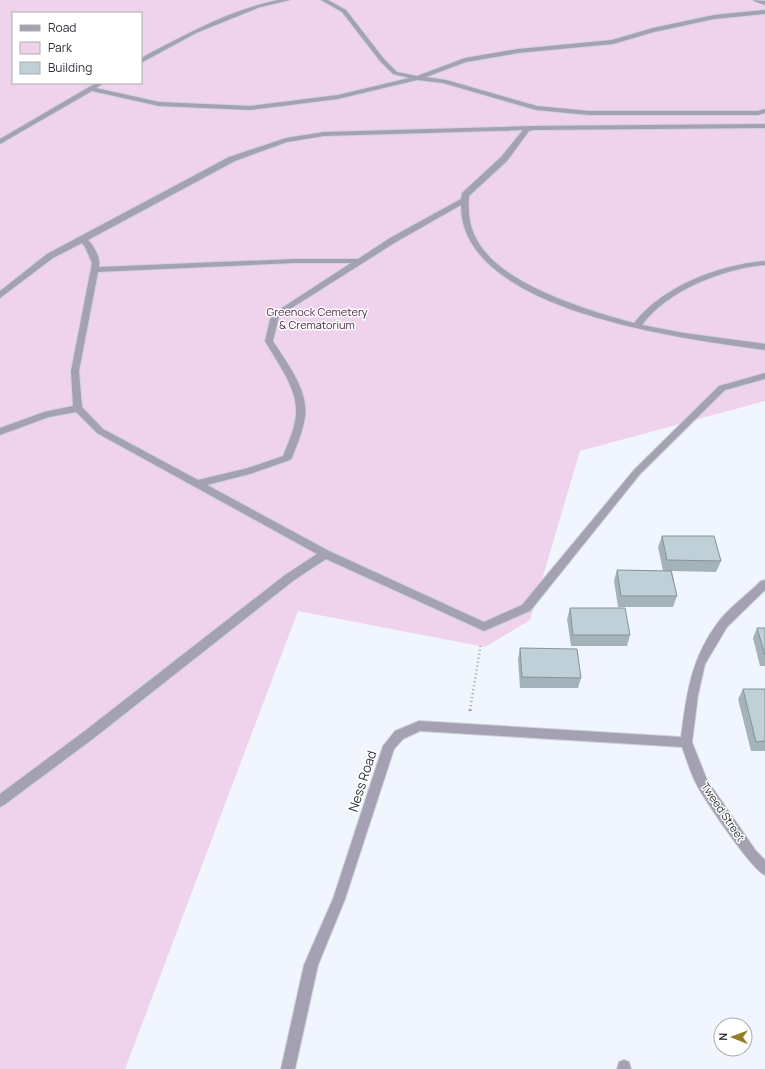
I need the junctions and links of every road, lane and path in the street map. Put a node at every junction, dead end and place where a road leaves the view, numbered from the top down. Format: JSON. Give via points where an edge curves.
{"nodes":[{"id":1,"x":287,"y":0,"type":"edge"},
{"id":2,"x":324,"y":0,"type":"edge"},
{"id":3,"x":756,"y":0,"type":"edge"},
{"id":4,"x":765,"y":3,"type":"edge"},
{"id":5,"x":765,"y":12,"type":"edge"},
{"id":6,"x":142,"y":60,"type":"edge"},
{"id":7,"x":417,"y":78,"type":"junction"},
{"id":8,"x":99,"y":84,"type":"edge"},
{"id":9,"x":90,"y":90,"type":"junction"},
{"id":10,"x":765,"y":110,"type":"edge"},
{"id":11,"x":765,"y":126,"type":"edge"},
{"id":12,"x":532,"y":128,"type":"junction"},
{"id":13,"x":0,"y":142,"type":"edge"},
{"id":14,"x":464,"y":200,"type":"junction"},
{"id":15,"x":83,"y":239,"type":"junction"},
{"id":16,"x":361,"y":260,"type":"junction"},
{"id":17,"x":765,"y":263,"type":"edge"},
{"id":18,"x":94,"y":270,"type":"junction"},
{"id":19,"x":0,"y":295,"type":"edge"},
{"id":20,"x":636,"y":326,"type":"junction"},
{"id":21,"x":765,"y":347,"type":"edge"},
{"id":22,"x":765,"y":376,"type":"edge"},
{"id":23,"x":78,"y":408,"type":"junction"},
{"id":24,"x":0,"y":432,"type":"edge"},
{"id":25,"x":197,"y":484,"type":"junction"},
{"id":26,"x":325,"y":554,"type":"junction"},
{"id":27,"x":765,"y":584,"type":"edge"},
{"id":28,"x":484,"y":627,"type":"junction"},
{"id":29,"x":467,"y":729,"type":"junction"},
{"id":30,"x":686,"y":742,"type":"junction"},
{"id":31,"x":0,"y":801,"type":"edge"},
{"id":32,"x":765,"y":869,"type":"edge"},
{"id":33,"x":288,"y":1069,"type":"edge"}],
"edges":[{"from":1,"to":6,"type":"street","via":[[258,6],[194,32]]},
{"from":2,"to":7,"type":"street","via":[[344,11],[394,72]]},
{"from":3,"to":4,"type":"street"},
{"from":5,"to":7,"type":"street","via":[[714,17],[653,30],[613,42],[518,51],[465,60]]},
{"from":7,"to":9,"type":"street","via":[[338,97],[250,108],[159,104]]},
{"from":7,"to":10,"type":"street","via":[[444,81],[544,109],[596,113],[750,113]]},
{"from":8,"to":9,"type":"street"},
{"from":9,"to":13,"type":"street"},
{"from":11,"to":12,"type":"street"},
{"from":12,"to":14,"type":"street","via":[[527,130],[504,159],[465,195]]},
{"from":12,"to":15,"type":"street","via":[[324,134],[286,140],[232,159]]},
{"from":14,"to":16,"type":"street"},
{"from":14,"to":20,"type":"street","via":[[468,229],[476,247],[513,279],[544,296]]},
{"from":15,"to":18,"type":"street","via":[[96,263]]},
{"from":15,"to":19,"type":"street","via":[[50,256]]},
{"from":16,"to":18,"type":"street"},
{"from":16,"to":25,"type":"street","via":[[275,315],[269,341],[296,388],[302,412],[287,458],[250,471]]},
{"from":17,"to":20,"type":"street","via":[[754,264],[678,288],[647,312]]},
{"from":18,"to":23,"type":"street","via":[[75,371]]},
{"from":20,"to":21,"type":"street"},
{"from":22,"to":28,"type":"street","via":[[722,388],[637,472],[526,608]]},
{"from":23,"to":24,"type":"street","via":[[47,414]]},
{"from":23,"to":25,"type":"street","via":[[100,431]]},
{"from":25,"to":26,"type":"street"},
{"from":26,"to":28,"type":"street"},
{"from":26,"to":31,"type":"street","via":[[289,578]]},
{"from":27,"to":30,"type":"street","name":"Tweed Street","via":[[722,624],[700,663],[692,695]]},
{"from":28,"to":29,"type":"path"},
{"from":29,"to":30,"type":"street","name":"Ness Road"},
{"from":29,"to":33,"type":"street","name":"Ness Road","via":[[419,726],[399,735],[389,746],[339,899],[311,965]]},
{"from":30,"to":32,"type":"street","name":"Tweed Street","via":[[702,783],[752,855]]}]}
